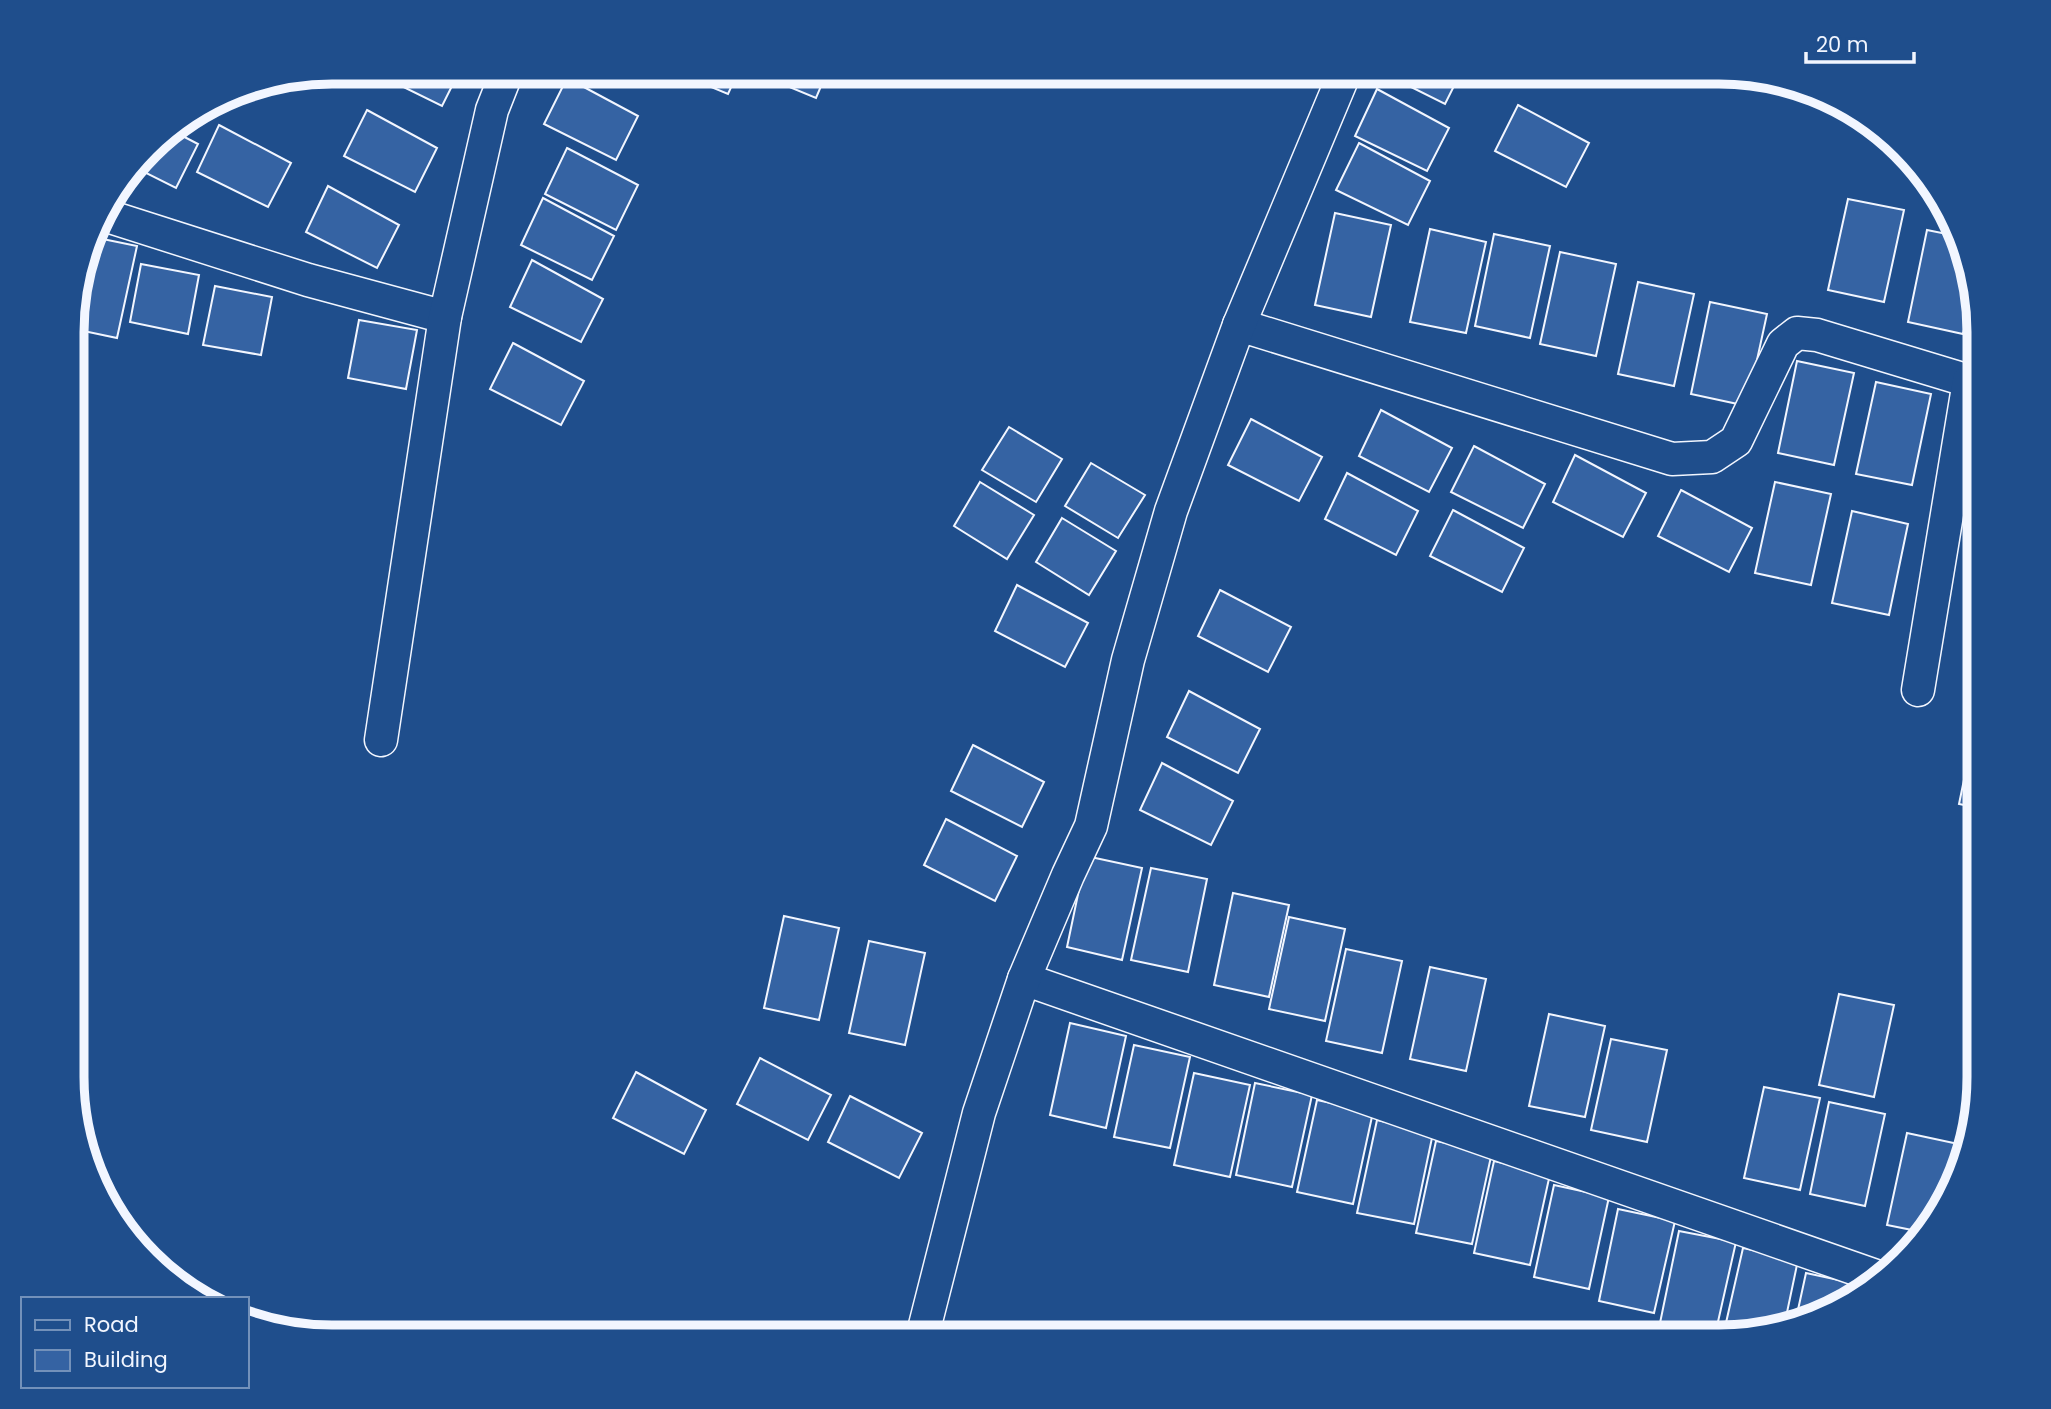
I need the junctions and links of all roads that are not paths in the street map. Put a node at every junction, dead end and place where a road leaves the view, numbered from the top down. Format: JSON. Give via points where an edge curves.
{"nodes":[{"id":1,"x":502,"y":84,"type":"edge"},
{"id":2,"x":1341,"y":84,"type":"edge"},
{"id":3,"x":112,"y":218,"type":"edge"},
{"id":4,"x":444,"y":317,"type":"junction"},
{"id":5,"x":1239,"y":325,"type":"junction"},
{"id":6,"x":1966,"y":381,"type":"edge"},
{"id":7,"x":1966,"y":426,"type":"edge"},
{"id":8,"x":1918,"y":690,"type":"dead end"},
{"id":9,"x":381,"y":740,"type":"dead end"},
{"id":10,"x":1024,"y":979,"type":"junction"},
{"id":11,"x":1870,"y":1274,"type":"edge"},
{"id":12,"x":925,"y":1325,"type":"edge"}],
"edges":[{"from":1,"to":4,"type":"street","via":[[492,110]]},
{"from":2,"to":5,"type":"street"},
{"from":3,"to":4,"type":"street","via":[[308,280]]},
{"from":4,"to":9,"type":"street"},
{"from":5,"to":6,"type":"street","via":[[1672,458],[1712,457],[1736,441],[1783,344],[1797,333]]},
{"from":5,"to":10,"type":"street","via":[[1171,511],[1128,660],[1091,826]]},
{"from":7,"to":8,"type":"street"},
{"from":10,"to":11,"type":"street"},
{"from":10,"to":12,"type":"street","via":[[978,1113]]}]}
